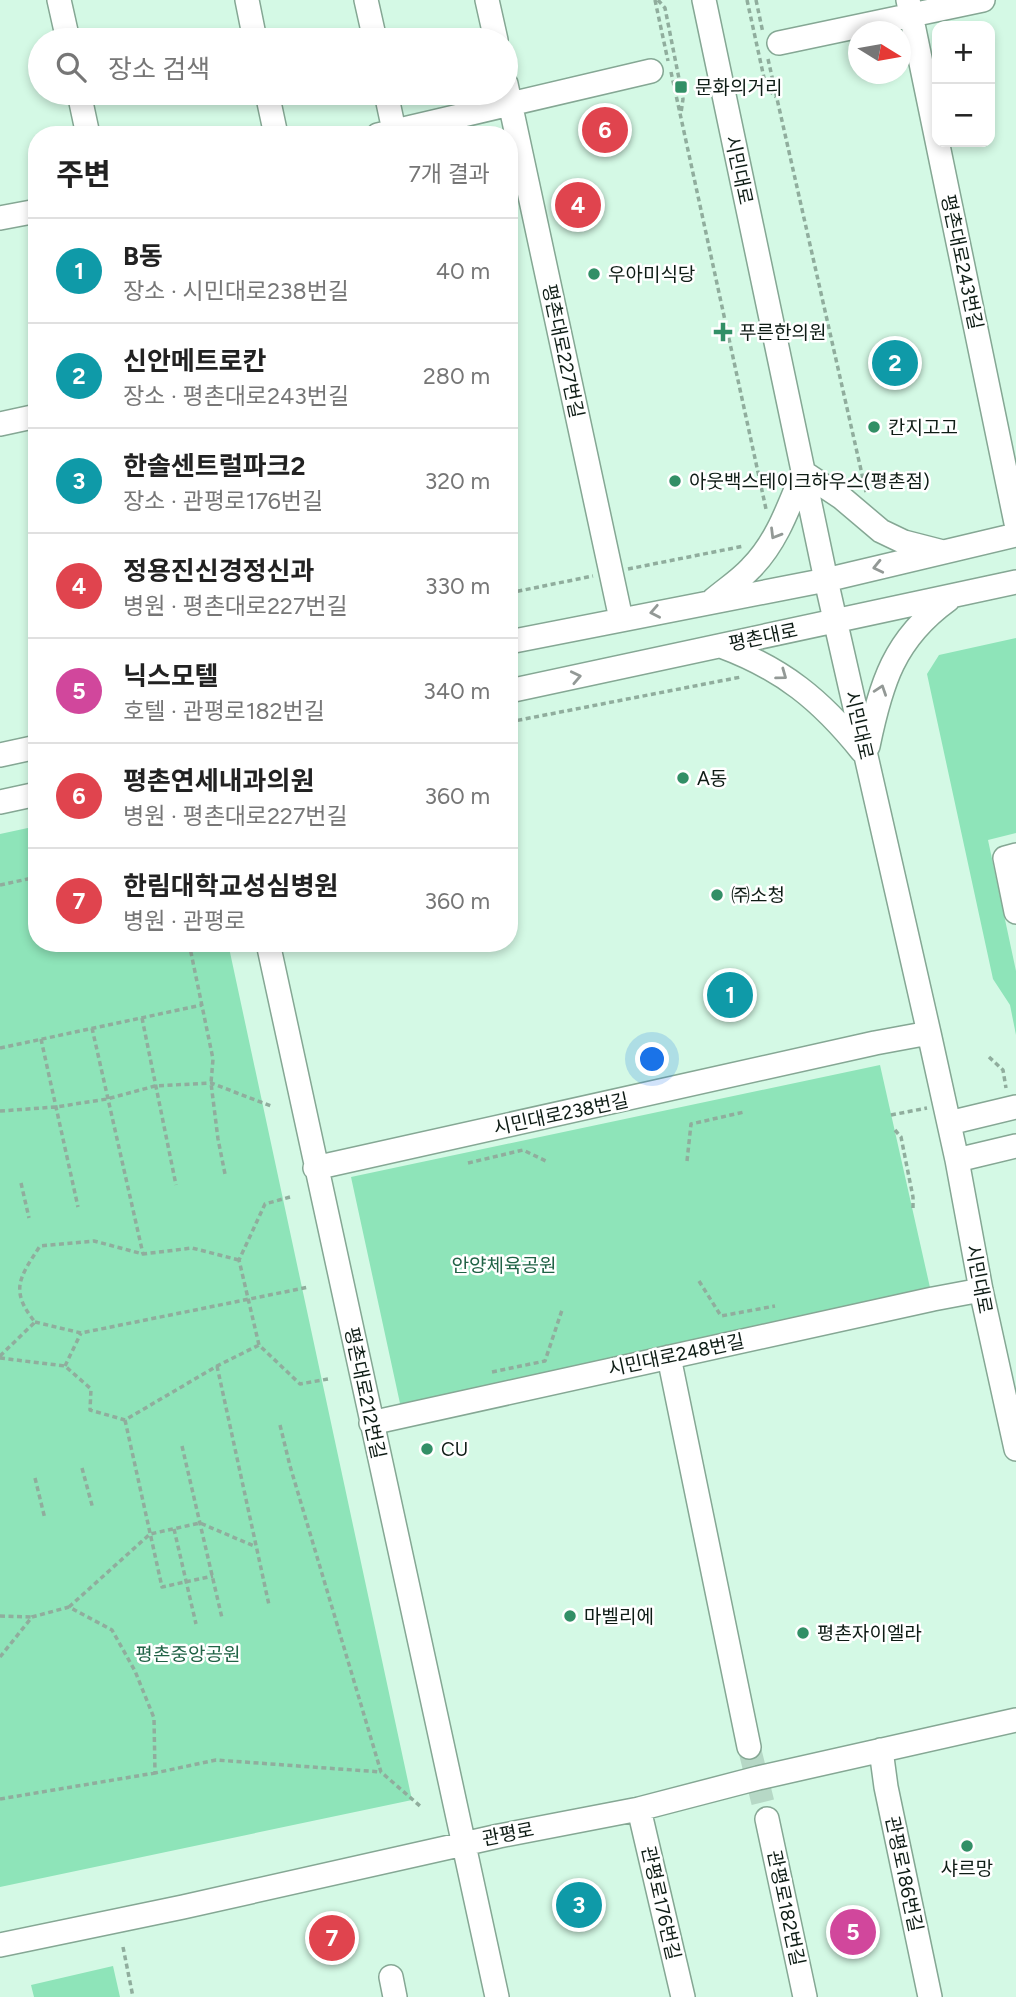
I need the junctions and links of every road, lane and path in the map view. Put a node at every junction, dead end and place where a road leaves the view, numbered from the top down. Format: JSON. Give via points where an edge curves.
{"nodes":[{"id":1,"x":59,"y":0,"type":"edge"},
{"id":2,"x":247,"y":0,"type":"edge"},
{"id":3,"x":366,"y":0,"type":"edge"},
{"id":4,"x":487,"y":0,"type":"edge"},
{"id":5,"x":657,"y":0,"type":"edge"},
{"id":6,"x":704,"y":0,"type":"edge"},
{"id":7,"x":747,"y":0,"type":"edge"},
{"id":8,"x":756,"y":0,"type":"edge"},
{"id":9,"x":983,"y":0,"type":"edge"},
{"id":10,"x":909,"y":8,"type":"edge"},
{"id":11,"x":65,"y":28,"type":"edge"},
{"id":12,"x":253,"y":28,"type":"edge"},
{"id":13,"x":372,"y":28,"type":"edge"},
{"id":14,"x":493,"y":28,"type":"edge"},
{"id":15,"x":772,"y":44,"type":"junction"},
{"id":16,"x":651,"y":71,"type":"dead end"},
{"id":17,"x":518,"y":92,"type":"edge"},
{"id":18,"x":777,"y":99,"type":"junction"},
{"id":19,"x":82,"y":105,"type":"edge"},
{"id":20,"x":269,"y":105,"type":"edge"},
{"id":21,"x":387,"y":105,"type":"edge"},
{"id":22,"x":475,"y":105,"type":"edge"},
{"id":23,"x":510,"y":105,"type":"edge"},
{"id":24,"x":681,"y":118,"type":"junction"},
{"id":25,"x":86,"y":126,"type":"edge"},
{"id":26,"x":273,"y":126,"type":"edge"},
{"id":27,"x":388,"y":126,"type":"edge"},
{"id":28,"x":413,"y":126,"type":"edge"},
{"id":29,"x":515,"y":126,"type":"edge"},
{"id":30,"x":518,"y":141,"type":"edge"},
{"id":31,"x":28,"y":213,"type":"edge"},
{"id":32,"x":0,"y":218,"type":"edge"},
{"id":33,"x":28,"y":418,"type":"edge"},
{"id":34,"x":0,"y":424,"type":"edge"},
{"id":35,"x":803,"y":472,"type":"junction"},
{"id":36,"x":1016,"y":523,"type":"edge"},
{"id":37,"x":874,"y":525,"type":"junction"},
{"id":38,"x":1016,"y":535,"type":"edge"},
{"id":39,"x":772,"y":540,"type":"junction"},
{"id":40,"x":943,"y":552,"type":"junction"},
{"id":41,"x":611,"y":573,"type":"junction"},
{"id":42,"x":826,"y":580,"type":"junction"},
{"id":43,"x":1016,"y":582,"type":"edge"},
{"id":44,"x":518,"y":591,"type":"edge"},
{"id":45,"x":954,"y":596,"type":"junction"},
{"id":46,"x":711,"y":602,"type":"junction"},
{"id":47,"x":621,"y":619,"type":"junction"},
{"id":48,"x":835,"y":622,"type":"junction"},
{"id":49,"x":518,"y":640,"type":"edge"},
{"id":50,"x":721,"y":646,"type":"junction"},
{"id":51,"x":776,"y":670,"type":"junction"},
{"id":52,"x":518,"y":689,"type":"edge"},
{"id":53,"x":518,"y":720,"type":"edge"},
{"id":54,"x":28,"y":749,"type":"edge"},
{"id":55,"x":0,"y":755,"type":"edge"},
{"id":56,"x":866,"y":756,"type":"junction"},
{"id":57,"x":28,"y":796,"type":"edge"},
{"id":58,"x":0,"y":802,"type":"edge"},
{"id":59,"x":1016,"y":855,"type":"edge"},
{"id":60,"x":28,"y":879,"type":"edge"},
{"id":61,"x":0,"y":886,"type":"edge"},
{"id":62,"x":1016,"y":912,"type":"edge"},
{"id":63,"x":191,"y":952,"type":"edge"},
{"id":64,"x":270,"y":952,"type":"edge"},
{"id":65,"x":202,"y":1005,"type":"junction"},
{"id":66,"x":142,"y":1017,"type":"junction"},
{"id":67,"x":92,"y":1028,"type":"junction"},
{"id":68,"x":929,"y":1033,"type":"junction"},
{"id":69,"x":41,"y":1039,"type":"junction"},
{"id":70,"x":0,"y":1048,"type":"edge"},
{"id":71,"x":989,"y":1057,"type":"dead end"},
{"id":72,"x":211,"y":1083,"type":"junction"},
{"id":73,"x":155,"y":1086,"type":"junction"},
{"id":74,"x":107,"y":1099,"type":"junction"},
{"id":75,"x":1012,"y":1100,"type":"edge"},
{"id":76,"x":271,"y":1106,"type":"dead end"},
{"id":77,"x":55,"y":1107,"type":"junction"},
{"id":78,"x":0,"y":1111,"type":"edge"},
{"id":79,"x":744,"y":1112,"type":"dead end"},
{"id":80,"x":949,"y":1123,"type":"junction"},
{"id":81,"x":895,"y":1130,"type":"dead end"},
{"id":82,"x":1016,"y":1146,"type":"edge"},
{"id":83,"x":957,"y":1160,"type":"junction"},
{"id":84,"x":687,"y":1161,"type":"dead end"},
{"id":85,"x":548,"y":1162,"type":"dead end"},
{"id":86,"x":468,"y":1163,"type":"dead end"},
{"id":87,"x":315,"y":1168,"type":"junction"},
{"id":88,"x":225,"y":1174,"type":"dead end"},
{"id":89,"x":21,"y":1183,"type":"dead end"},
{"id":90,"x":176,"y":1185,"type":"dead end"},
{"id":91,"x":290,"y":1197,"type":"dead end"},
{"id":92,"x":78,"y":1207,"type":"dead end"},
{"id":93,"x":913,"y":1211,"type":"dead end"},
{"id":94,"x":29,"y":1218,"type":"dead end"},
{"id":95,"x":143,"y":1254,"type":"junction"},
{"id":96,"x":239,"y":1260,"type":"junction"},
{"id":97,"x":699,"y":1281,"type":"dead end"},
{"id":98,"x":309,"y":1287,"type":"dead end"},
{"id":99,"x":981,"y":1290,"type":"junction"},
{"id":100,"x":249,"y":1300,"type":"junction"},
{"id":101,"x":775,"y":1306,"type":"dead end"},
{"id":102,"x":562,"y":1310,"type":"dead end"},
{"id":103,"x":35,"y":1322,"type":"junction"},
{"id":104,"x":81,"y":1333,"type":"junction"},
{"id":105,"x":259,"y":1345,"type":"junction"},
{"id":106,"x":0,"y":1357,"type":"edge"},
{"id":107,"x":668,"y":1357,"type":"junction"},
{"id":108,"x":65,"y":1366,"type":"junction"},
{"id":109,"x":217,"y":1366,"type":"junction"},
{"id":110,"x":492,"y":1372,"type":"dead end"},
{"id":111,"x":328,"y":1379,"type":"dead end"},
{"id":112,"x":125,"y":1420,"type":"junction"},
{"id":113,"x":372,"y":1423,"type":"junction"},
{"id":114,"x":280,"y":1425,"type":"dead end"},
{"id":115,"x":182,"y":1446,"type":"dead end"},
{"id":116,"x":1016,"y":1449,"type":"edge"},
{"id":117,"x":82,"y":1468,"type":"dead end"},
{"id":118,"x":35,"y":1478,"type":"dead end"},
{"id":119,"x":93,"y":1509,"type":"dead end"},
{"id":120,"x":45,"y":1519,"type":"dead end"},
{"id":121,"x":200,"y":1523,"type":"junction"},
{"id":122,"x":174,"y":1529,"type":"junction"},
{"id":123,"x":150,"y":1534,"type":"junction"},
{"id":124,"x":255,"y":1546,"type":"junction"},
{"id":125,"x":213,"y":1576,"type":"junction"},
{"id":126,"x":186,"y":1581,"type":"junction"},
{"id":127,"x":269,"y":1605,"type":"dead end"},
{"id":128,"x":69,"y":1606,"type":"junction"},
{"id":129,"x":0,"y":1616,"type":"edge"},
{"id":130,"x":32,"y":1617,"type":"junction"},
{"id":131,"x":222,"y":1618,"type":"dead end"},
{"id":132,"x":196,"y":1624,"type":"dead end"},
{"id":133,"x":0,"y":1657,"type":"edge"},
{"id":134,"x":1016,"y":1720,"type":"edge"},
{"id":135,"x":749,"y":1747,"type":"tunnel mouth"},
{"id":136,"x":881,"y":1750,"type":"junction"},
{"id":137,"x":155,"y":1773,"type":"junction"},
{"id":138,"x":382,"y":1773,"type":"junction"},
{"id":139,"x":0,"y":1799,"type":"edge"},
{"id":140,"x":420,"y":1806,"type":"dead end"},
{"id":141,"x":639,"y":1809,"type":"junction"},
{"id":142,"x":767,"y":1819,"type":"tunnel mouth"},
{"id":143,"x":463,"y":1844,"type":"junction"},
{"id":144,"x":0,"y":1945,"type":"edge"},
{"id":145,"x":123,"y":1947,"type":"dead end"},
{"id":146,"x":133,"y":1997,"type":"edge"},
{"id":147,"x":497,"y":1997,"type":"edge"},
{"id":148,"x":683,"y":1997,"type":"edge"},
{"id":149,"x":805,"y":1997,"type":"edge"},
{"id":150,"x":930,"y":1997,"type":"edge"}],
"edges":[{"from":1,"to":11,"type":"street"},
{"from":2,"to":12,"type":"street"},
{"from":3,"to":13,"type":"street"},
{"from":4,"to":14,"type":"street"},
{"from":5,"to":24,"type":"path"},
{"from":5,"to":24,"type":"path","via":[[665,8],[683,99]]},
{"from":6,"to":35,"type":"street","name":"시민대로"},
{"from":7,"to":18,"type":"path","via":[[766,87]]},
{"from":8,"to":15,"type":"path"},
{"from":9,"to":10,"type":"street"},
{"from":10,"to":15,"type":"street"},
{"from":10,"to":36,"type":"street","name":"평촌대로243번길"},
{"from":15,"to":18,"type":"path"},
{"from":16,"to":17,"type":"street"},
{"from":18,"to":37,"type":"path"},
{"from":19,"to":25,"type":"street"},
{"from":20,"to":26,"type":"street"},
{"from":21,"to":27,"type":"street"},
{"from":22,"to":28,"type":"street"},
{"from":23,"to":29,"type":"street","name":"평촌대로227번길"},
{"from":24,"to":39,"type":"path"},
{"from":30,"to":41,"type":"street","name":"평촌대로227번길"},
{"from":31,"to":32,"type":"street"},
{"from":33,"to":34,"type":"street"},
{"from":35,"to":37,"type":"street"},
{"from":35,"to":39,"type":"street","one_way":true},
{"from":35,"to":42,"type":"street","name":"시민대로"},
{"from":37,"to":40,"type":"street","via":[[904,542]]},
{"from":38,"to":40,"type":"street"},
{"from":39,"to":41,"type":"path"},
{"from":39,"to":46,"type":"street","via":[[751,568]]},
{"from":40,"to":42,"type":"street","one_way":true},
{"from":41,"to":44,"type":"path"},
{"from":41,"to":47,"type":"street","name":"평촌대로227번길"},
{"from":42,"to":46,"type":"street"},
{"from":42,"to":48,"type":"street","name":"시민대로"},
{"from":43,"to":45,"type":"street","name":"평촌대로"},
{"from":45,"to":48,"type":"street","name":"평촌대로"},
{"from":56,"to":45,"type":"street","one_way":true,"via":[[877,701],[901,645],[929,614]]},
{"from":46,"to":47,"type":"street","one_way":true},
{"from":47,"to":49,"type":"street"},
{"from":48,"to":50,"type":"street","name":"평촌대로"},
{"from":48,"to":56,"type":"street","name":"시민대로"},
{"from":50,"to":51,"type":"street"},
{"from":52,"to":50,"type":"street","name":"평촌대로","one_way":true},
{"from":51,"to":53,"type":"path"},
{"from":51,"to":56,"type":"street","one_way":true,"via":[[835,718]]},
{"from":54,"to":55,"type":"street"},
{"from":56,"to":68,"type":"street","name":"시민대로"},
{"from":57,"to":58,"type":"street"},
{"from":59,"to":62,"type":"street","via":[[1005,858]]},
{"from":60,"to":61,"type":"path"},
{"from":63,"to":65,"type":"path"},
{"from":64,"to":87,"type":"street","name":"평촌대로212번길"},
{"from":65,"to":66,"type":"path"},
{"from":65,"to":72,"type":"path","via":[[213,1059]]},
{"from":66,"to":67,"type":"path"},
{"from":66,"to":73,"type":"path"},
{"from":67,"to":69,"type":"path"},
{"from":67,"to":74,"type":"path"},
{"from":68,"to":80,"type":"street","name":"시민대로"},
{"from":68,"to":87,"type":"street","name":"시민대로238번길"},
{"from":69,"to":70,"type":"path"},
{"from":69,"to":77,"type":"path"},
{"from":71,"to":75,"type":"path","via":[[1003,1070]]},
{"from":72,"to":73,"type":"path"},
{"from":72,"to":76,"type":"path"},
{"from":72,"to":88,"type":"path"},
{"from":73,"to":74,"type":"path"},
{"from":73,"to":90,"type":"path"},
{"from":74,"to":77,"type":"path"},
{"from":74,"to":95,"type":"path"},
{"from":75,"to":80,"type":"street"},
{"from":77,"to":78,"type":"path"},
{"from":77,"to":92,"type":"path"},
{"from":79,"to":84,"type":"path","via":[[691,1124]]},
{"from":80,"to":83,"type":"street","name":"시민대로"},
{"from":81,"to":93,"type":"path","via":[[901,1137]]},
{"from":82,"to":83,"type":"street"},
{"from":83,"to":99,"type":"street","name":"시민대로"},
{"from":85,"to":86,"type":"path","via":[[523,1150]]},
{"from":87,"to":113,"type":"street","name":"평촌대로212번길"},
{"from":89,"to":94,"type":"path"},
{"from":91,"to":96,"type":"path","via":[[265,1204]]},
{"from":95,"to":96,"type":"path","via":[[192,1248]]},
{"from":95,"to":103,"type":"path","via":[[94,1241],[40,1246],[19,1278],[23,1306]]},
{"from":96,"to":100,"type":"path"},
{"from":97,"to":101,"type":"path","via":[[721,1316]]},
{"from":98,"to":100,"type":"path"},
{"from":99,"to":107,"type":"street","name":"시민대로248번길"},
{"from":99,"to":116,"type":"street","name":"시민대로"},
{"from":100,"to":104,"type":"path"},
{"from":100,"to":105,"type":"path"},
{"from":102,"to":110,"type":"path","via":[[545,1361]]},
{"from":103,"to":104,"type":"path"},
{"from":103,"to":106,"type":"path"},
{"from":104,"to":108,"type":"path"},
{"from":105,"to":109,"type":"path"},
{"from":105,"to":111,"type":"path","via":[[300,1384]]},
{"from":106,"to":108,"type":"path"},
{"from":107,"to":113,"type":"street","name":"시민대로248번길"},
{"from":107,"to":135,"type":"street"},
{"from":108,"to":112,"type":"path","via":[[91,1389],[90,1410]]},
{"from":109,"to":112,"type":"path"},
{"from":109,"to":124,"type":"path"},
{"from":112,"to":123,"type":"path"},
{"from":113,"to":143,"type":"street","name":"평촌대로212번길"},
{"from":114,"to":138,"type":"path"},
{"from":115,"to":121,"type":"path"},
{"from":117,"to":119,"type":"path"},
{"from":118,"to":120,"type":"path"},
{"from":121,"to":122,"type":"path"},
{"from":121,"to":124,"type":"path"},
{"from":121,"to":125,"type":"path"},
{"from":122,"to":123,"type":"path"},
{"from":122,"to":126,"type":"path"},
{"from":123,"to":126,"type":"path","via":[[162,1587]]},
{"from":123,"to":128,"type":"path"},
{"from":124,"to":127,"type":"path"},
{"from":125,"to":126,"type":"path"},
{"from":125,"to":131,"type":"path"},
{"from":126,"to":132,"type":"path"},
{"from":128,"to":130,"type":"path"},
{"from":128,"to":137,"type":"path","via":[[112,1630],[135,1671],[154,1718]]},
{"from":129,"to":130,"type":"path"},
{"from":130,"to":133,"type":"path"},
{"from":134,"to":136,"type":"street","name":"관평로"},
{"from":136,"to":141,"type":"street","name":"관평로"},
{"from":136,"to":150,"type":"street","name":"관평로186번길"},
{"from":137,"to":138,"type":"path","via":[[216,1759]]},
{"from":137,"to":139,"type":"path"},
{"from":138,"to":140,"type":"path"},
{"from":141,"to":143,"type":"street","name":"관평로"},
{"from":141,"to":148,"type":"street","name":"관평로176번길"},
{"from":142,"to":149,"type":"street","name":"관평로182번길"},
{"from":143,"to":144,"type":"street","name":"관평로"},
{"from":143,"to":147,"type":"street","name":"평촌대로212번길"},
{"from":145,"to":146,"type":"path"}]}
